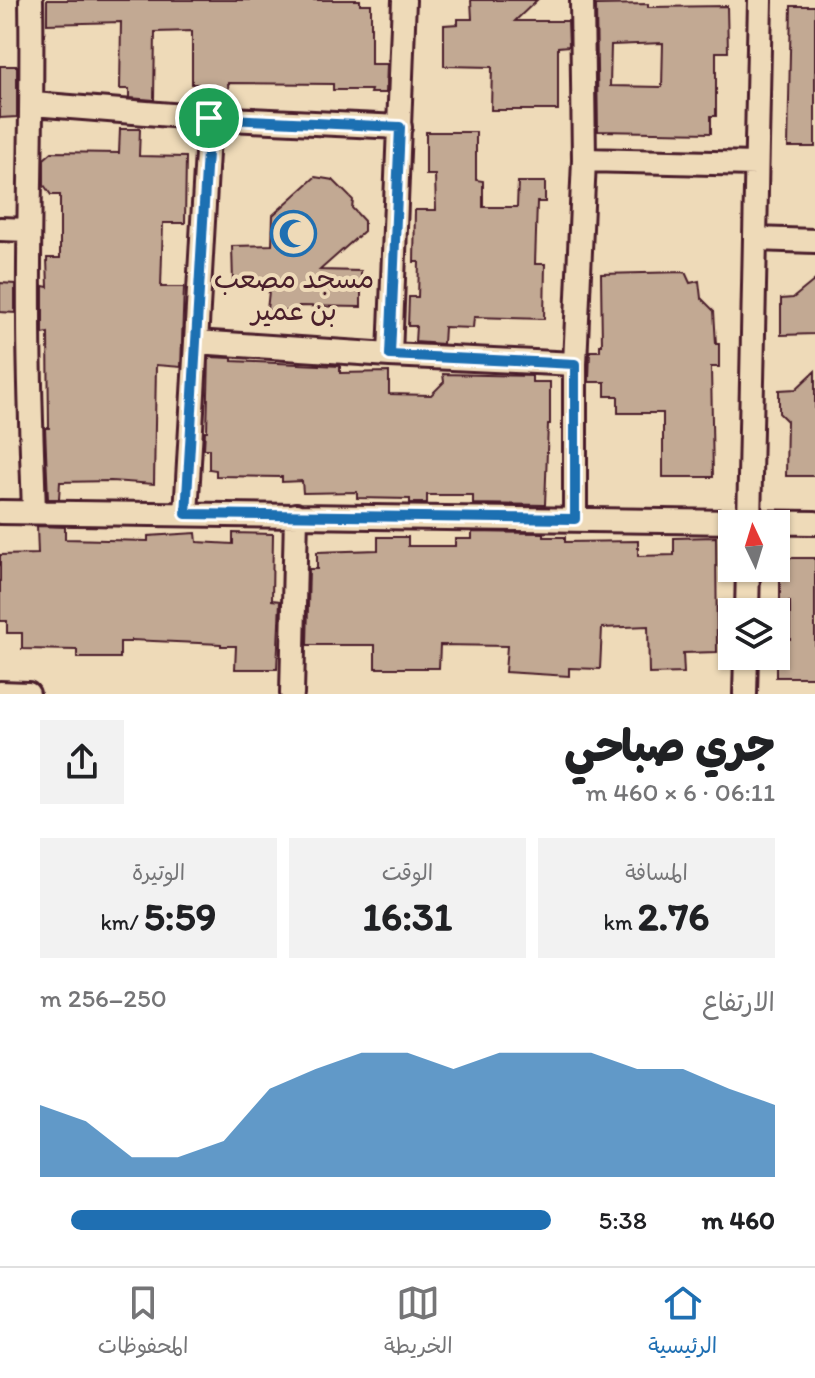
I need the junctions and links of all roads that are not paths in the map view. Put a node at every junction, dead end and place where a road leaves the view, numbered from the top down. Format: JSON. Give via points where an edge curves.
{"nodes":[{"id":1,"x":31,"y":0,"type":"edge"},
{"id":2,"x":404,"y":0,"type":"edge"},
{"id":3,"x":582,"y":0,"type":"edge"},
{"id":4,"x":760,"y":0,"type":"edge"},
{"id":5,"x":33,"y":104,"type":"junction"},
{"id":6,"x":209,"y":118,"type":"junction"},
{"id":7,"x":400,"y":127,"type":"junction"},
{"id":8,"x":584,"y":160,"type":"junction"},
{"id":9,"x":756,"y":164,"type":"junction"},
{"id":10,"x":0,"y":229,"type":"edge"},
{"id":11,"x":29,"y":230,"type":"junction"},
{"id":12,"x":755,"y":239,"type":"junction"},
{"id":13,"x":815,"y":241,"type":"edge"},
{"id":14,"x":196,"y":342,"type":"junction"},
{"id":15,"x":390,"y":355,"type":"junction"},
{"id":16,"x":575,"y":364,"type":"junction"},
{"id":17,"x":749,"y":510,"type":"edge"},
{"id":18,"x":0,"y":512,"type":"edge"},
{"id":19,"x":34,"y":512,"type":"junction"},
{"id":20,"x":186,"y":514,"type":"junction"},
{"id":21,"x":296,"y":515,"type":"junction"},
{"id":22,"x":575,"y":519,"type":"junction"},
{"id":23,"x":718,"y":521,"type":"edge"},
{"id":24,"x":790,"y":523,"type":"edge"},
{"id":25,"x":815,"y":523,"type":"edge"},
{"id":26,"x":746,"y":670,"type":"edge"},
{"id":27,"x":0,"y":693,"type":"edge"},
{"id":28,"x":28,"y":694,"type":"edge"},
{"id":29,"x":292,"y":694,"type":"edge"},
{"id":30,"x":745,"y":694,"type":"edge"}],
"edges":[{"from":1,"to":5,"type":"street"},
{"from":2,"to":7,"type":"street"},
{"from":3,"to":8,"type":"street"},
{"from":4,"to":9,"type":"street"},
{"from":5,"to":6,"type":"street"},
{"from":5,"to":11,"type":"street"},
{"from":6,"to":7,"type":"street"},
{"from":6,"to":14,"type":"street"},
{"from":7,"to":15,"type":"street"},
{"from":8,"to":9,"type":"street"},
{"from":8,"to":16,"type":"street"},
{"from":9,"to":12,"type":"street"},
{"from":10,"to":11,"type":"street"},
{"from":11,"to":19,"type":"street"},
{"from":12,"to":13,"type":"street"},
{"from":12,"to":17,"type":"street"},
{"from":14,"to":15,"type":"street"},
{"from":14,"to":20,"type":"street"},
{"from":15,"to":16,"type":"street"},
{"from":16,"to":22,"type":"street"},
{"from":18,"to":19,"type":"street"},
{"from":19,"to":20,"type":"street"},
{"from":20,"to":21,"type":"street"},
{"from":21,"to":22,"type":"street"},
{"from":21,"to":29,"type":"street"},
{"from":22,"to":23,"type":"street"},
{"from":24,"to":25,"type":"street"},
{"from":26,"to":30,"type":"street"},
{"from":27,"to":28,"type":"street"}]}
